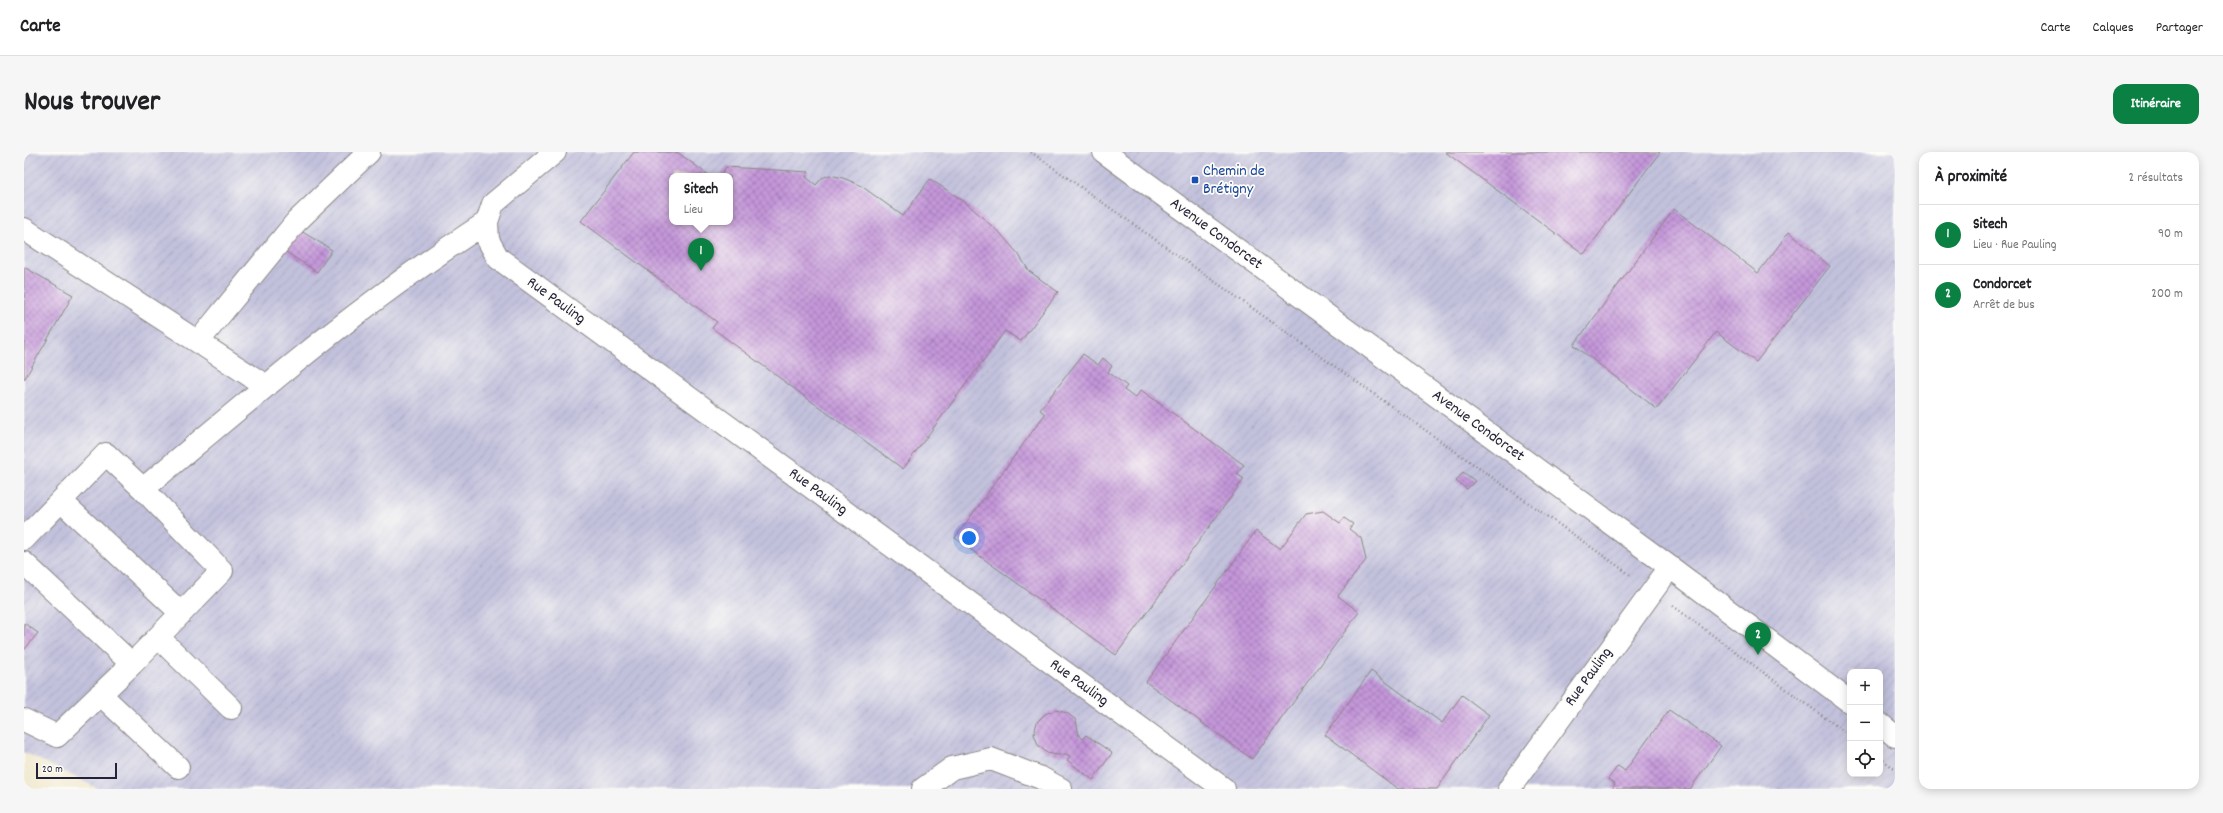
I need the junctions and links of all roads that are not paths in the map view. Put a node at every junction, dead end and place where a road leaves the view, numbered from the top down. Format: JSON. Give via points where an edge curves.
{"nodes":[{"id":1,"x":369,"y":152,"type":"edge"},
{"id":2,"x":555,"y":152,"type":"edge"},
{"id":3,"x":1104,"y":152,"type":"edge"},
{"id":4,"x":487,"y":222,"type":"junction"},
{"id":5,"x":24,"y":229,"type":"edge"},
{"id":6,"x":198,"y":342,"type":"junction"},
{"id":7,"x":266,"y":386,"type":"junction"},
{"id":8,"x":143,"y":489,"type":"junction"},
{"id":9,"x":61,"y":501,"type":"junction"},
{"id":10,"x":24,"y":540,"type":"edge"},
{"id":11,"x":24,"y":563,"type":"edge"},
{"id":12,"x":1670,"y":567,"type":"junction"},
{"id":13,"x":181,"y":613,"type":"junction"},
{"id":14,"x":158,"y":637,"type":"junction"},
{"id":15,"x":132,"y":664,"type":"junction"},
{"id":16,"x":100,"y":694,"type":"junction"},
{"id":17,"x":1847,"y":700,"type":"edge"},
{"id":18,"x":231,"y":708,"type":"dead end"},
{"id":19,"x":24,"y":720,"type":"edge"},
{"id":20,"x":1883,"y":726,"type":"edge"},
{"id":21,"x":1895,"y":736,"type":"edge"},
{"id":22,"x":178,"y":767,"type":"dead end"},
{"id":23,"x":923,"y":789,"type":"edge"},
{"id":24,"x":1061,"y":789,"type":"edge"},
{"id":25,"x":1224,"y":789,"type":"edge"},
{"id":26,"x":1509,"y":789,"type":"edge"}],
"edges":[{"from":1,"to":6,"type":"street","via":[[296,222]]},
{"from":2,"to":4,"type":"street","name":"Rue Pauling","via":[[493,204]]},
{"from":3,"to":12,"type":"street","name":"Avenue Condorcet"},
{"from":4,"to":7,"type":"street","via":[[442,251]]},
{"from":4,"to":25,"type":"street","name":"Rue Pauling","via":[[488,240],[498,258]]},
{"from":5,"to":6,"type":"street"},
{"from":6,"to":7,"type":"street"},
{"from":7,"to":8,"type":"street"},
{"from":8,"to":9,"type":"street","via":[[106,454]]},
{"from":8,"to":13,"type":"street","via":[[222,571]]},
{"from":9,"to":10,"type":"street"},
{"from":9,"to":13,"type":"street"},
{"from":11,"to":15,"type":"street"},
{"from":12,"to":17,"type":"street","name":"Avenue Condorcet"},
{"from":12,"to":26,"type":"street","name":"Rue Pauling"},
{"from":13,"to":14,"type":"street"},
{"from":14,"to":15,"type":"street"},
{"from":14,"to":18,"type":"street"},
{"from":15,"to":16,"type":"street"},
{"from":16,"to":19,"type":"street","via":[[57,736]]},
{"from":16,"to":22,"type":"street"},
{"from":20,"to":21,"type":"street"},
{"from":23,"to":24,"type":"street","via":[[952,768],[991,759],[1041,778]]}]}
